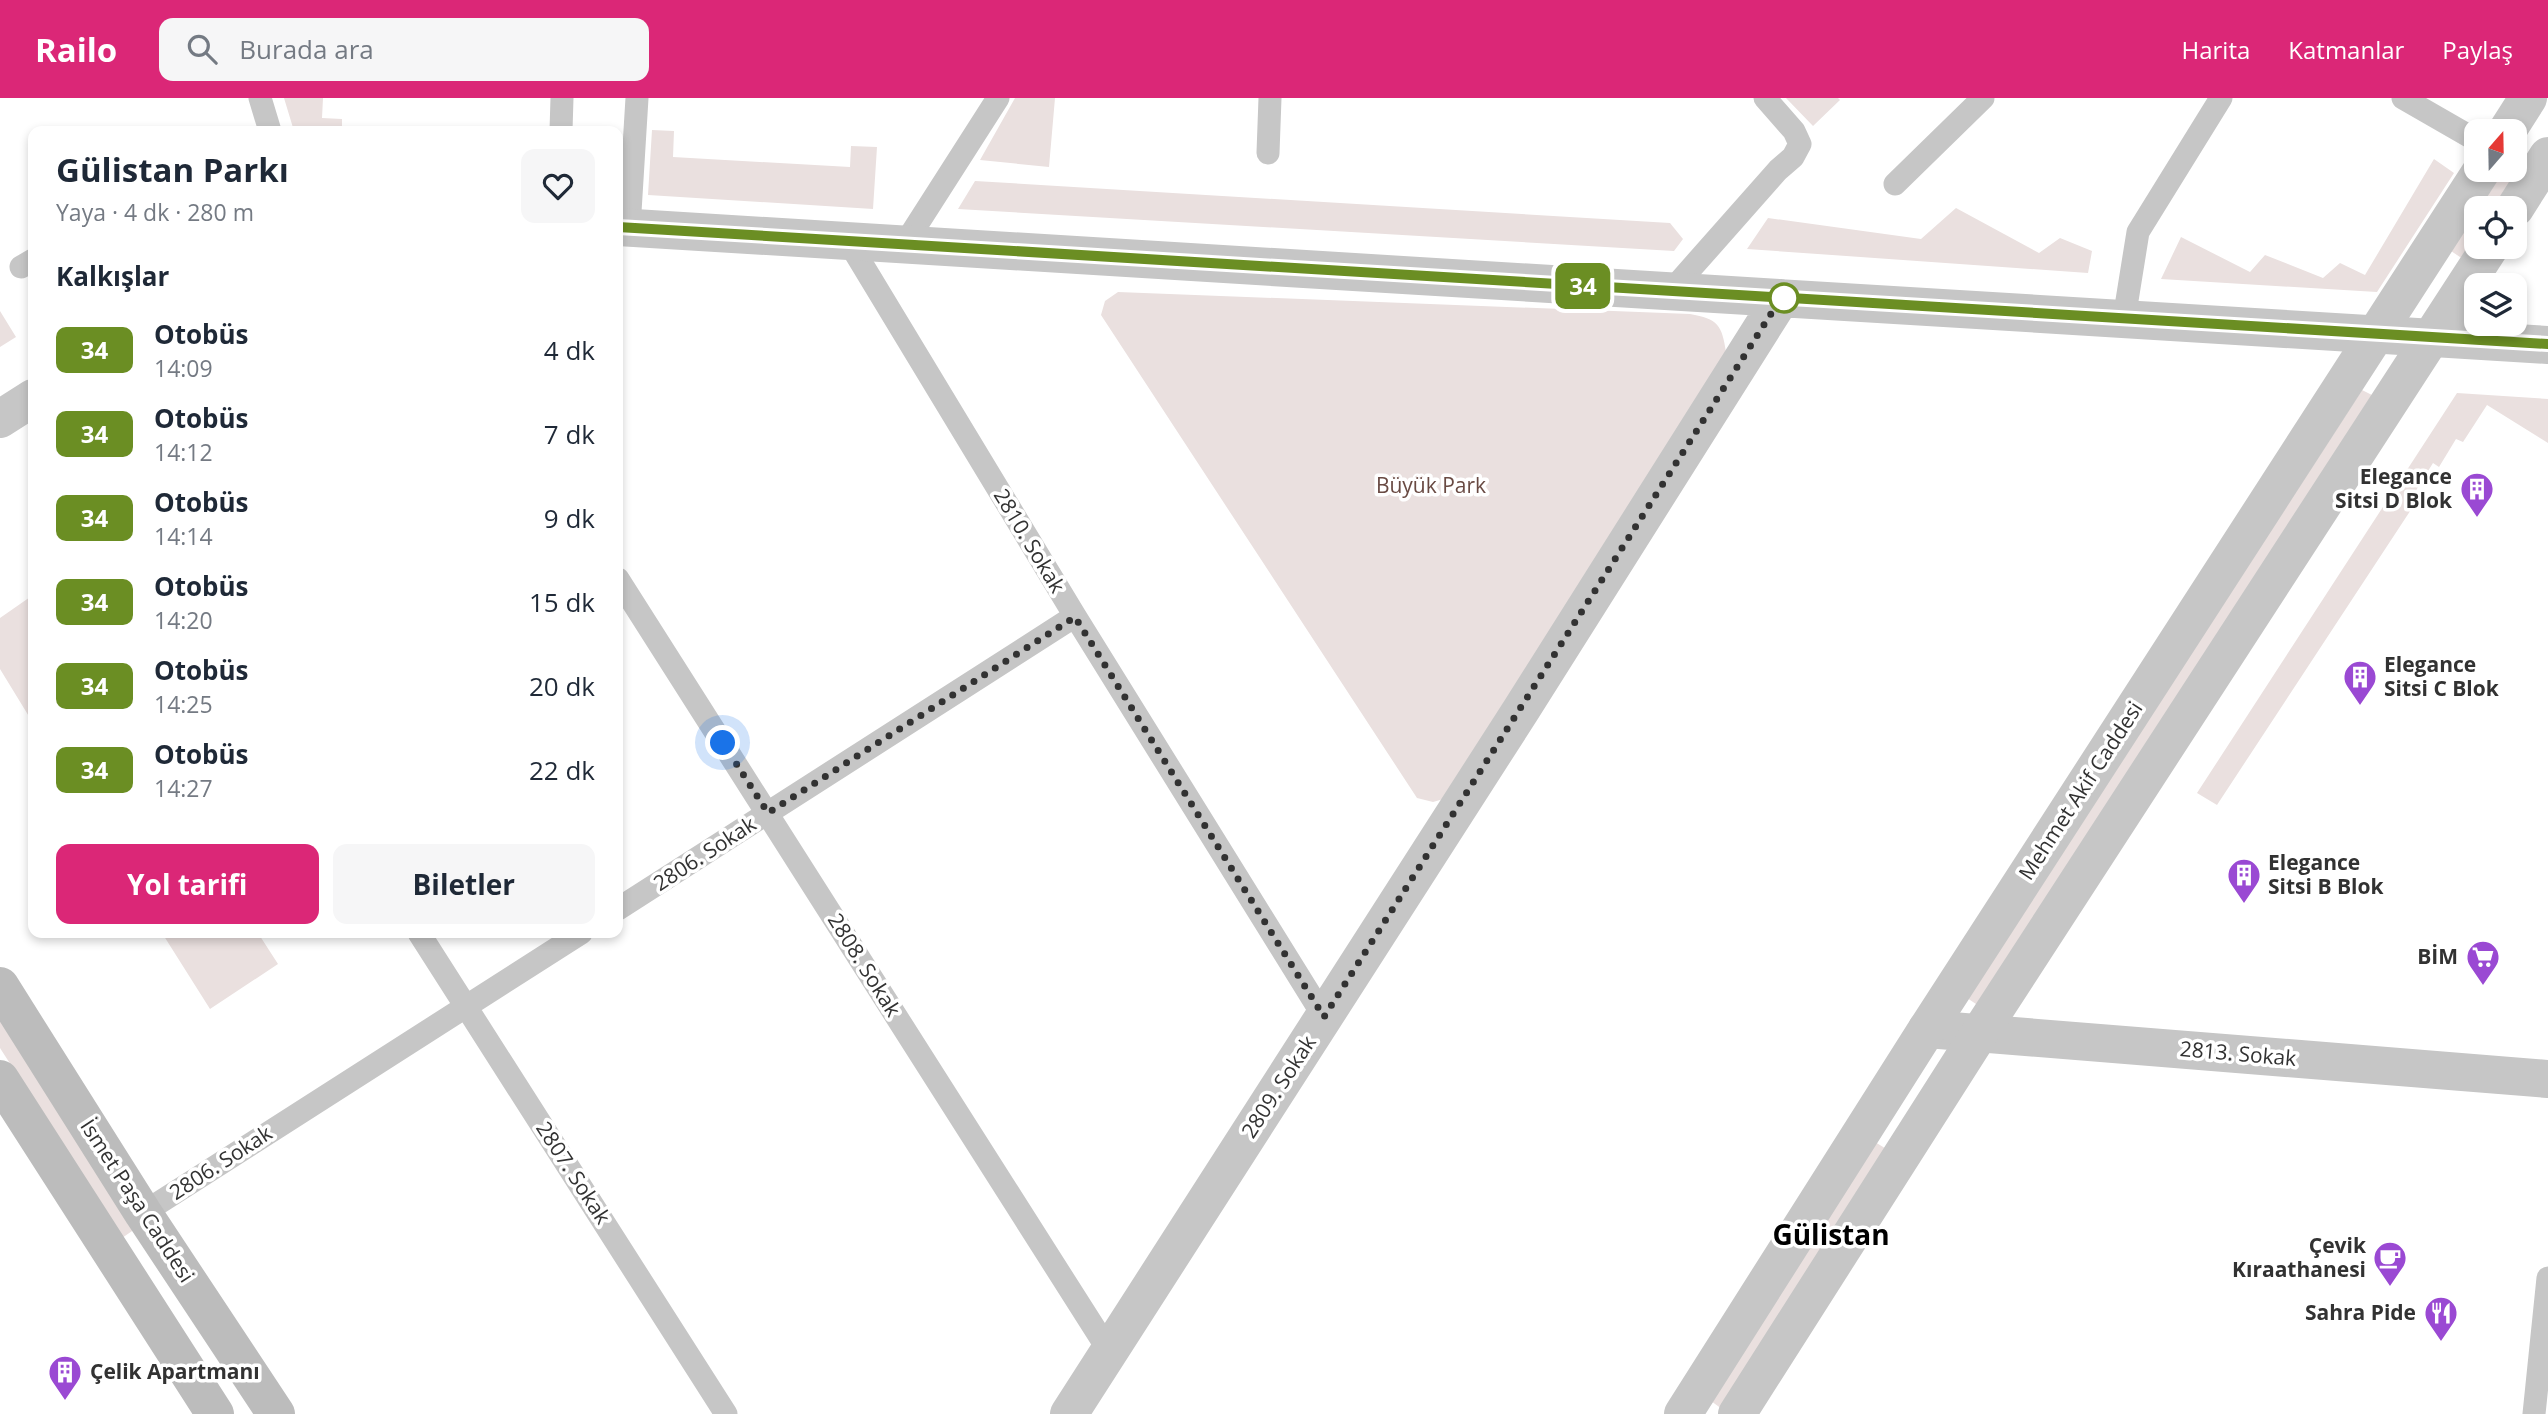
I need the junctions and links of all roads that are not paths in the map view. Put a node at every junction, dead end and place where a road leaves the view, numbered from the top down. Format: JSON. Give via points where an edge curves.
{"nodes":[{"id":1,"x":260,"y":98,"type":"edge"},
{"id":2,"x":562,"y":98,"type":"edge"},
{"id":3,"x":637,"y":98,"type":"edge"},
{"id":4,"x":998,"y":98,"type":"edge"},
{"id":5,"x":1270,"y":98,"type":"edge"},
{"id":6,"x":1765,"y":98,"type":"edge"},
{"id":7,"x":1983,"y":98,"type":"edge"},
{"id":8,"x":2221,"y":98,"type":"edge"},
{"id":9,"x":2403,"y":98,"type":"edge"},
{"id":10,"x":2528,"y":98,"type":"edge"},
{"id":11,"x":2515,"y":119,"type":"edge"},
{"id":12,"x":268,"y":126,"type":"edge"},
{"id":13,"x":561,"y":126,"type":"edge"},
{"id":14,"x":2464,"y":133,"type":"edge"},
{"id":15,"x":1268,"y":153,"type":"dead end"},
{"id":16,"x":2548,"y":156,"type":"edge"},
{"id":17,"x":2474,"y":182,"type":"edge"},
{"id":18,"x":1895,"y":184,"type":"dead end"},
{"id":19,"x":2523,"y":196,"type":"edge"},
{"id":20,"x":623,"y":228,"type":"edge"},
{"id":21,"x":848,"y":241,"type":"junction"},
{"id":22,"x":904,"y":245,"type":"junction"},
{"id":23,"x":2482,"y":259,"type":"edge"},
{"id":24,"x":1671,"y":291,"type":"junction"},
{"id":25,"x":1781,"y":298,"type":"junction"},
{"id":26,"x":2124,"y":319,"type":"junction"},
{"id":27,"x":2377,"y":334,"type":"junction"},
{"id":28,"x":2432,"y":338,"type":"junction"},
{"id":29,"x":2548,"y":345,"type":"edge"},
{"id":30,"x":28,"y":401,"type":"edge"},
{"id":31,"x":0,"y":419,"type":"edge"},
{"id":32,"x":623,"y":587,"type":"edge"},
{"id":33,"x":1075,"y":617,"type":"junction"},
{"id":34,"x":768,"y":813,"type":"junction"},
{"id":35,"x":623,"y":906,"type":"edge"},
{"id":36,"x":422,"y":938,"type":"edge"},
{"id":37,"x":573,"y":938,"type":"edge"},
{"id":38,"x":0,"y":986,"type":"edge"},
{"id":39,"x":466,"y":1006,"type":"junction"},
{"id":40,"x":1324,"y":1017,"type":"junction"},
{"id":41,"x":1927,"y":1029,"type":"junction"},
{"id":42,"x":1979,"y":1034,"type":"junction"},
{"id":43,"x":0,"y":1079,"type":"edge"},
{"id":44,"x":2548,"y":1079,"type":"edge"},
{"id":45,"x":143,"y":1213,"type":"junction"},
{"id":46,"x":2548,"y":1278,"type":"edge"},
{"id":47,"x":1109,"y":1351,"type":"junction"},
{"id":48,"x":215,"y":1414,"type":"edge"},
{"id":49,"x":276,"y":1414,"type":"edge"},
{"id":50,"x":726,"y":1414,"type":"edge"},
{"id":51,"x":1069,"y":1414,"type":"edge"},
{"id":52,"x":1684,"y":1414,"type":"edge"},
{"id":53,"x":1737,"y":1414,"type":"edge"},
{"id":54,"x":2534,"y":1414,"type":"edge"}],
"edges":[{"from":1,"to":12,"type":"lane"},
{"from":2,"to":13,"type":"lane"},
{"from":3,"to":20,"type":"lane"},
{"from":4,"to":22,"type":"lane"},
{"from":5,"to":15,"type":"lane"},
{"from":6,"to":24,"type":"lane","via":[[1800,144]]},
{"from":7,"to":18,"type":"lane"},
{"from":8,"to":26,"type":"lane","via":[[2138,232]]},
{"from":9,"to":14,"type":"lane"},
{"from":10,"to":11,"type":"street"},
{"from":16,"to":19,"type":"street"},
{"from":17,"to":27,"type":"street","name":"Mehmet Akif Caddesi"},
{"from":20,"to":21,"type":"street"},
{"from":21,"to":22,"type":"street"},
{"from":21,"to":33,"type":"lane","name":"2810. Sokak"},
{"from":22,"to":24,"type":"street"},
{"from":23,"to":28,"type":"street"},
{"from":24,"to":25,"type":"street"},
{"from":25,"to":26,"type":"street"},
{"from":25,"to":40,"type":"street","name":"2809. Sokak"},
{"from":26,"to":27,"type":"street"},
{"from":27,"to":28,"type":"street"},
{"from":27,"to":41,"type":"street","name":"Mehmet Akif Caddesi"},
{"from":28,"to":29,"type":"street"},
{"from":28,"to":42,"type":"street"},
{"from":30,"to":31,"type":"street"},
{"from":32,"to":34,"type":"lane","name":"2808. Sokak"},
{"from":33,"to":34,"type":"lane","name":"2806. Sokak"},
{"from":33,"to":40,"type":"lane","name":"2810. Sokak"},
{"from":34,"to":35,"type":"lane","name":"2806. Sokak"},
{"from":34,"to":47,"type":"lane","name":"2808. Sokak"},
{"from":36,"to":39,"type":"lane","name":"2807. Sokak"},
{"from":37,"to":39,"type":"lane","name":"2806. Sokak"},
{"from":38,"to":45,"type":"main road","name":"İsmet Paşa Caddesi"},
{"from":39,"to":45,"type":"lane","name":"2806. Sokak"},
{"from":39,"to":50,"type":"lane","name":"2807. Sokak"},
{"from":40,"to":47,"type":"street","name":"2809. Sokak"},
{"from":41,"to":42,"type":"street","name":"2813. Sokak"},
{"from":41,"to":52,"type":"street","name":"Mehmet Akif Caddesi"},
{"from":42,"to":44,"type":"street","name":"2813. Sokak"},
{"from":42,"to":53,"type":"street"},
{"from":43,"to":48,"type":"main road"},
{"from":45,"to":49,"type":"main road","name":"İsmet Paşa Caddesi"},
{"from":46,"to":54,"type":"lane"},
{"from":47,"to":51,"type":"street","name":"2809. Sokak"}]}
